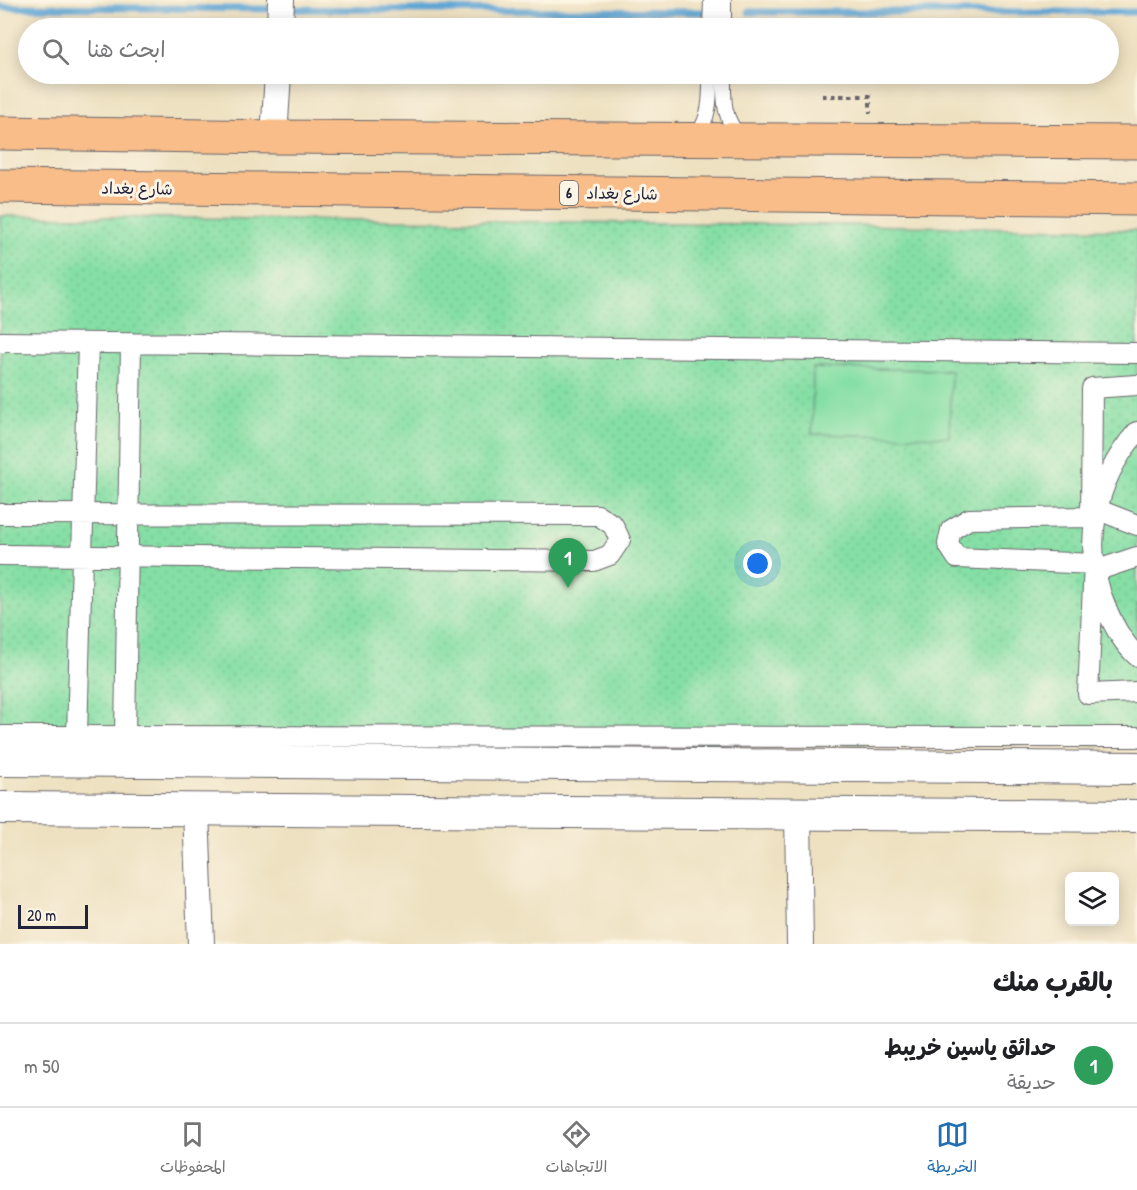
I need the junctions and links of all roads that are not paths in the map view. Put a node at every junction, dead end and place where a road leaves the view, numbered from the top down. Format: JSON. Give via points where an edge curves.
{"nodes":[{"id":1,"x":281,"y":0,"type":"edge"},
{"id":2,"x":711,"y":0,"type":"edge"},
{"id":3,"x":724,"y":0,"type":"edge"},
{"id":4,"x":280,"y":18,"type":"edge"},
{"id":5,"x":710,"y":18,"type":"edge"},
{"id":6,"x":724,"y":18,"type":"edge"},
{"id":7,"x":277,"y":84,"type":"edge"},
{"id":8,"x":709,"y":84,"type":"edge"},
{"id":9,"x":725,"y":84,"type":"edge"},
{"id":10,"x":0,"y":133,"type":"edge"},
{"id":11,"x":274,"y":137,"type":"junction"},
{"id":12,"x":693,"y":140,"type":"junction"},
{"id":13,"x":744,"y":140,"type":"junction"},
{"id":14,"x":1137,"y":142,"type":"edge"},
{"id":15,"x":0,"y":186,"type":"edge"},
{"id":16,"x":1137,"y":200,"type":"edge"},
{"id":17,"x":0,"y":342,"type":"edge"},
{"id":18,"x":88,"y":343,"type":"junction"},
{"id":19,"x":131,"y":343,"type":"junction"},
{"id":20,"x":1137,"y":353,"type":"edge"},
{"id":21,"x":1137,"y":385,"type":"edge"},
{"id":22,"x":1137,"y":432,"type":"edge"},
{"id":23,"x":1094,"y":508,"type":"junction"},
{"id":24,"x":0,"y":514,"type":"edge"},
{"id":25,"x":83,"y":514,"type":"junction"},
{"id":26,"x":128,"y":514,"type":"junction"},
{"id":27,"x":1137,"y":525,"type":"edge"},
{"id":28,"x":0,"y":555,"type":"edge"},
{"id":29,"x":82,"y":556,"type":"junction"},
{"id":30,"x":128,"y":556,"type":"junction"},
{"id":31,"x":1137,"y":557,"type":"edge"},
{"id":32,"x":1094,"y":568,"type":"junction"},
{"id":33,"x":1137,"y":656,"type":"edge"},
{"id":34,"x":1137,"y":692,"type":"edge"},
{"id":35,"x":0,"y":736,"type":"edge"},
{"id":36,"x":77,"y":736,"type":"junction"},
{"id":37,"x":125,"y":736,"type":"junction"},
{"id":38,"x":1137,"y":737,"type":"edge"},
{"id":39,"x":0,"y":760,"type":"edge"},
{"id":40,"x":412,"y":763,"type":"junction"},
{"id":41,"x":1101,"y":768,"type":"junction"},
{"id":42,"x":1137,"y":768,"type":"edge"},
{"id":43,"x":0,"y":808,"type":"edge"},
{"id":44,"x":196,"y":810,"type":"junction"},
{"id":45,"x":410,"y":811,"type":"junction"},
{"id":46,"x":798,"y":814,"type":"junction"},
{"id":47,"x":1101,"y":816,"type":"junction"},
{"id":48,"x":1137,"y":816,"type":"edge"},
{"id":49,"x":201,"y":944,"type":"edge"},
{"id":50,"x":800,"y":944,"type":"edge"}],
"edges":[{"from":1,"to":4,"type":"street"},
{"from":2,"to":5,"type":"lane"},
{"from":3,"to":6,"type":"lane"},
{"from":7,"to":11,"type":"street"},
{"from":8,"to":12,"type":"lane","via":[[708,112]]},
{"from":9,"to":13,"type":"lane","via":[[729,122]]},
{"from":10,"to":11,"type":"highway"},
{"from":11,"to":12,"type":"highway"},
{"from":12,"to":13,"type":"highway"},
{"from":13,"to":14,"type":"highway"},
{"from":15,"to":16,"type":"highway","name":"شارع بغداد","number":"6"},
{"from":17,"to":18,"type":"street"},
{"from":18,"to":19,"type":"street"},
{"from":18,"to":25,"type":"street"},
{"from":19,"to":20,"type":"street"},
{"from":19,"to":26,"type":"street"},
{"from":21,"to":23,"type":"street","via":[[1092,388]]},
{"from":22,"to":23,"type":"street","via":[[1109,473]]},
{"from":23,"to":27,"type":"street"},
{"from":23,"to":32,"type":"street"},
{"from":23,"to":32,"type":"street","via":[[1090,517],[969,519],[951,530],[948,544],[957,558]]},
{"from":24,"to":25,"type":"street"},
{"from":25,"to":26,"type":"street"},
{"from":25,"to":29,"type":"street"},
{"from":26,"to":30,"type":"street"},
{"from":26,"to":30,"type":"street","via":[[598,515],[613,525],[620,540],[610,555],[594,561]]},
{"from":28,"to":29,"type":"street"},
{"from":29,"to":30,"type":"street"},
{"from":29,"to":36,"type":"street"},
{"from":30,"to":37,"type":"street"},
{"from":31,"to":32,"type":"street"},
{"from":32,"to":33,"type":"street","via":[[1113,624]]},
{"from":32,"to":34,"type":"street","via":[[1088,694]]},
{"from":35,"to":36,"type":"street"},
{"from":36,"to":37,"type":"street"},
{"from":37,"to":38,"type":"street"},
{"from":39,"to":40,"type":"street"},
{"from":40,"to":41,"type":"street"},
{"from":40,"to":45,"type":"street"},
{"from":41,"to":42,"type":"street"},
{"from":41,"to":47,"type":"street"},
{"from":43,"to":44,"type":"street"},
{"from":44,"to":45,"type":"street"},
{"from":44,"to":49,"type":"street"},
{"from":45,"to":46,"type":"street"},
{"from":46,"to":47,"type":"street"},
{"from":46,"to":50,"type":"street"},
{"from":47,"to":48,"type":"street"}]}
